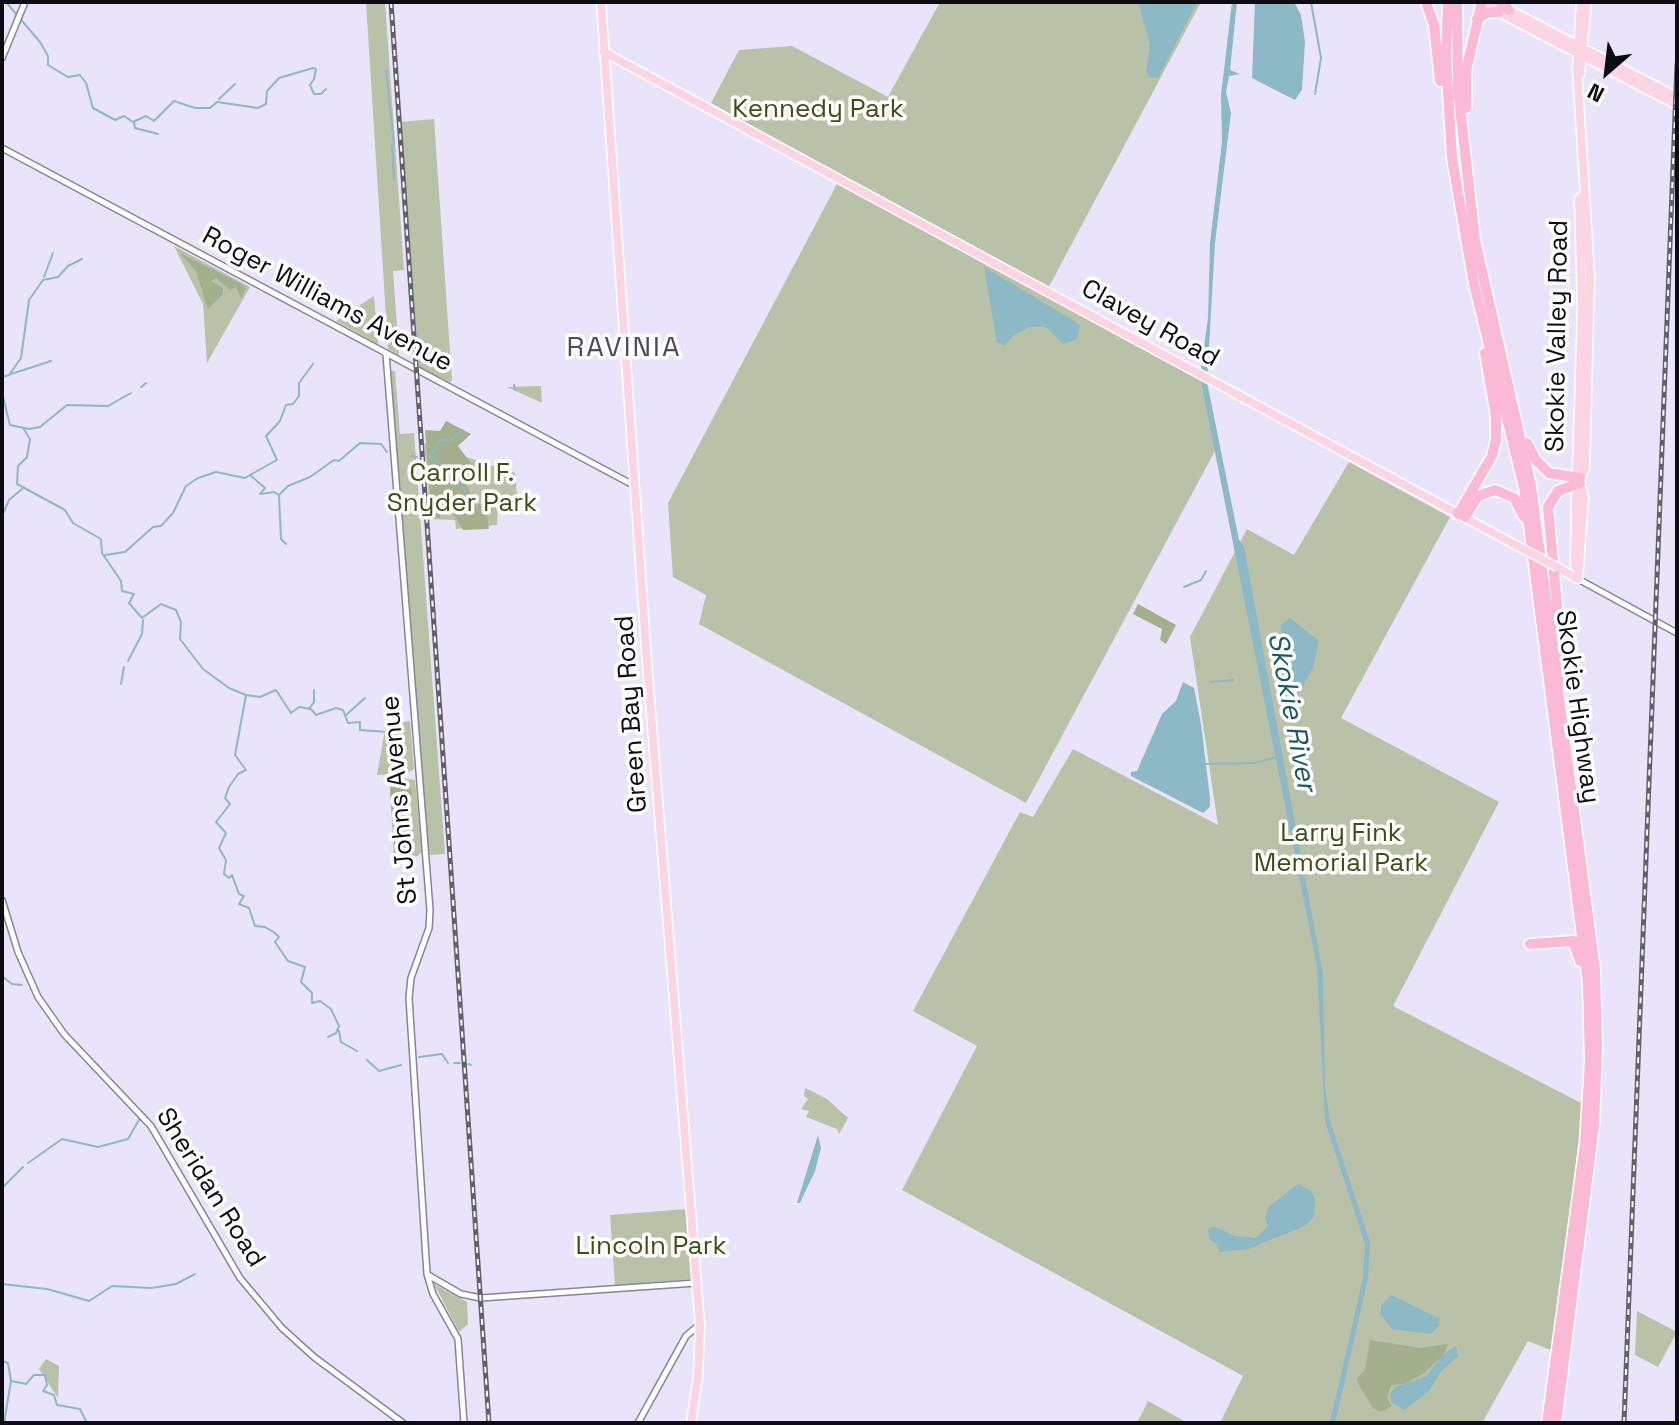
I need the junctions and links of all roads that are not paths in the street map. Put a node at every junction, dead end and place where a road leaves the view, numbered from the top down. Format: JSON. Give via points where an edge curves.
{"nodes":[{"id":1,"x":25,"y":2,"type":"edge"},
{"id":2,"x":601,"y":2,"type":"edge"},
{"id":3,"x":1426,"y":2,"type":"edge"},
{"id":4,"x":1448,"y":2,"type":"edge"},
{"id":5,"x":1457,"y":2,"type":"edge"},
{"id":6,"x":1581,"y":2,"type":"edge"},
{"id":7,"x":1587,"y":2,"type":"edge"},
{"id":8,"x":1480,"y":3,"type":"edge"},
{"id":9,"x":1501,"y":7,"type":"edge"},
{"id":10,"x":1477,"y":19,"type":"junction"},
{"id":11,"x":1581,"y":51,"type":"junction"},
{"id":12,"x":604,"y":52,"type":"junction"},
{"id":13,"x":2,"y":58,"type":"edge"},
{"id":14,"x":1673,"y":99,"type":"dead end"},
{"id":15,"x":2,"y":148,"type":"edge"},
{"id":16,"x":1452,"y":158,"type":"junction"},
{"id":17,"x":1469,"y":201,"type":"junction"},
{"id":18,"x":1474,"y":284,"type":"junction"},
{"id":19,"x":386,"y":354,"type":"junction"},
{"id":20,"x":1507,"y":378,"type":"junction"},
{"id":21,"x":1580,"y":481,"type":"junction"},
{"id":22,"x":635,"y":486,"type":"junction"},
{"id":23,"x":1473,"y":501,"type":"junction"},
{"id":24,"x":1461,"y":516,"type":"junction"},
{"id":25,"x":1486,"y":528,"type":"junction"},
{"id":26,"x":1576,"y":552,"type":"junction"},
{"id":27,"x":1557,"y":567,"type":"junction"},
{"id":28,"x":1578,"y":579,"type":"junction"},
{"id":29,"x":1543,"y":625,"type":"junction"},
{"id":30,"x":1677,"y":633,"type":"edge"},
{"id":31,"x":1567,"y":748,"type":"junction"},
{"id":32,"x":2,"y":900,"type":"edge"},
{"id":33,"x":1582,"y":914,"type":"junction"},
{"id":34,"x":1590,"y":1061,"type":"junction"},
{"id":35,"x":427,"y":1274,"type":"junction"},
{"id":36,"x":696,"y":1283,"type":"junction"},
{"id":37,"x":700,"y":1325,"type":"junction"},
{"id":38,"x":403,"y":1423,"type":"edge"},
{"id":39,"x":464,"y":1423,"type":"edge"},
{"id":40,"x":638,"y":1423,"type":"edge"},
{"id":41,"x":691,"y":1423,"type":"edge"},
{"id":42,"x":1547,"y":1423,"type":"edge"},
{"id":43,"x":1556,"y":1423,"type":"edge"}],
"edges":[{"from":1,"to":13,"type":"street"},
{"from":2,"to":12,"type":"main road","name":"Green Bay Road"},
{"from":3,"to":16,"type":"highway","via":[[1434,25]]},
{"from":4,"to":16,"type":"highway","name":"Skokie Highway"},
{"from":5,"to":17,"type":"highway","name":"Skokie Highway","via":[[1458,90]]},
{"from":6,"to":11,"type":"main road"},
{"from":7,"to":11,"type":"main road"},
{"from":8,"to":9,"type":"main road"},
{"from":8,"to":10,"type":"highway"},
{"from":9,"to":10,"type":"highway"},
{"from":9,"to":11,"type":"main road"},
{"from":10,"to":17,"type":"highway","via":[[1465,87]]},
{"from":11,"to":14,"type":"main road"},
{"from":11,"to":21,"type":"main road","name":"Skokie Valley Road","via":[[1587,200]]},
{"from":12,"to":22,"type":"main road","name":"Green Bay Road"},
{"from":12,"to":24,"type":"main road","name":"Clavey Road"},
{"from":15,"to":19,"type":"street","name":"Roger Williams Avenue"},
{"from":16,"to":18,"type":"highway","name":"Skokie Highway"},
{"from":17,"to":20,"type":"highway","name":"Skokie Highway"},
{"from":18,"to":24,"type":"highway","via":[[1496,440]]},
{"from":18,"to":29,"type":"highway","name":"Skokie Highway","via":[[1524,487]]},
{"from":19,"to":22,"type":"street","name":"Roger Williams Avenue"},
{"from":19,"to":35,"type":"street","name":"St Johns Avenue","via":[[430,910],[409,998]]},
{"from":20,"to":21,"type":"highway","via":[[1536,460],[1554,475]]},
{"from":20,"to":31,"type":"highway","name":"Skokie Highway","via":[[1537,524]]},
{"from":21,"to":26,"type":"main road","name":"Skokie Valley Road"},
{"from":21,"to":28,"type":"main road","name":"Skokie Valley Road","via":[[1584,497]]},
{"from":21,"to":31,"type":"highway","via":[[1558,491],[1548,507]]},
{"from":22,"to":36,"type":"main road","name":"Green Bay Road"},
{"from":23,"to":24,"type":"highway"},
{"from":23,"to":25,"type":"main road","via":[[1472,513]]},
{"from":23,"to":29,"type":"highway","via":[[1495,490],[1519,503]]},
{"from":24,"to":25,"type":"main road","name":"Clavey Road"},
{"from":25,"to":27,"type":"main road","name":"Clavey Road","bridge":true},
{"from":26,"to":27,"type":"main road"},
{"from":26,"to":28,"type":"main road","name":"Skokie Valley Road"},
{"from":27,"to":28,"type":"main road","name":"Clavey Road"},
{"from":28,"to":30,"type":"street","name":"Clavey Road"},
{"from":29,"to":33,"type":"highway","name":"Skokie Highway"},
{"from":31,"to":43,"type":"highway","name":"Skokie Highway","via":[[1593,948],[1597,1060],[1591,1157]]},
{"from":32,"to":38,"type":"street","name":"Sheridan Road","via":[[38,997],[64,1034],[151,1126],[240,1278],[316,1359]]},
{"from":33,"to":34,"type":"highway","name":"Skokie Highway"},
{"from":33,"to":34,"type":"highway","via":[[1575,933],[1530,944],[1577,944]]},
{"from":34,"to":42,"type":"highway","name":"Skokie Highway","via":[[1581,1182]]},
{"from":35,"to":36,"type":"street","via":[[461,1294],[481,1298]]},
{"from":35,"to":39,"type":"street","name":"St Johns Avenue","via":[[458,1339]]},
{"from":36,"to":37,"type":"main road","name":"Green Bay Road"},
{"from":37,"to":40,"type":"street","via":[[686,1336]]},
{"from":37,"to":41,"type":"main road","name":"Green Bay Road"}]}
